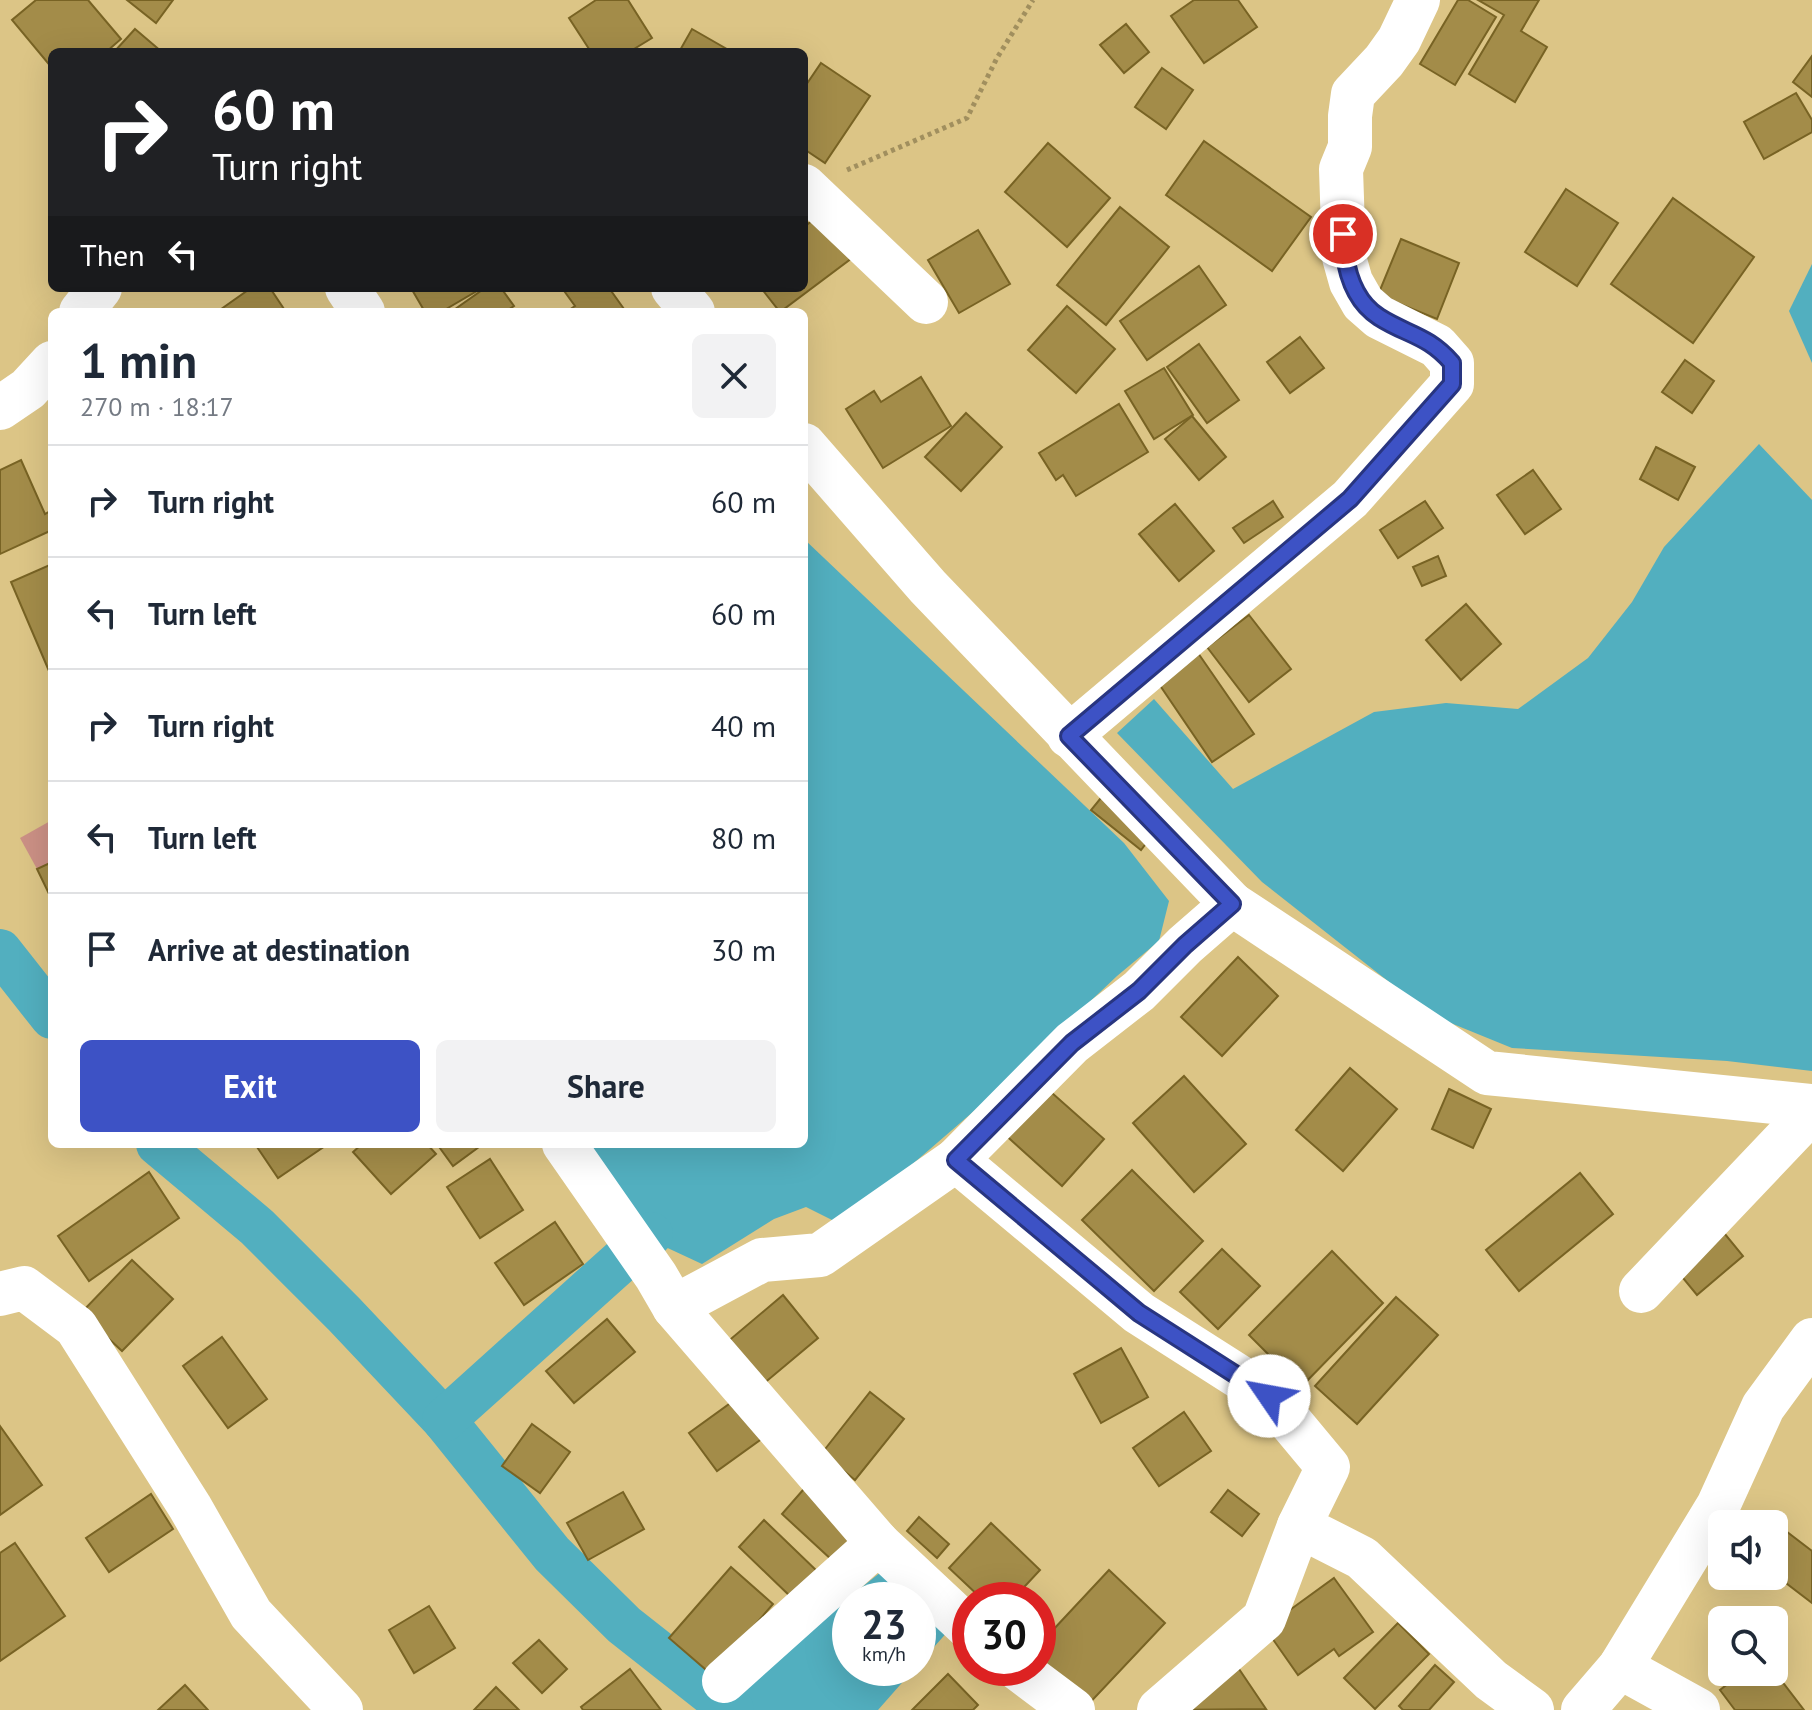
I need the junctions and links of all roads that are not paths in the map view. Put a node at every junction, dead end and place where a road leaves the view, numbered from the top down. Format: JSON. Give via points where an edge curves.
{"nodes":[{"id":1,"x":1418,"y":0,"type":"edge"},
{"id":2,"x":808,"y":191,"type":"edge"},
{"id":3,"x":97,"y":292,"type":"edge"},
{"id":4,"x":676,"y":292,"type":"edge"},
{"id":5,"x":926,"y":302,"type":"dead end"},
{"id":6,"x":84,"y":308,"type":"edge"},
{"id":7,"x":690,"y":308,"type":"edge"},
{"id":8,"x":48,"y":370,"type":"edge"},
{"id":9,"x":0,"y":408,"type":"edge"},
{"id":10,"x":808,"y":450,"type":"edge"},
{"id":11,"x":1069,"y":736,"type":"junction"},
{"id":12,"x":1232,"y":904,"type":"junction"},
{"id":13,"x":1812,"y":1108,"type":"edge"},
{"id":14,"x":567,"y":1148,"type":"edge"},
{"id":15,"x":956,"y":1160,"type":"junction"},
{"id":16,"x":659,"y":1281,"type":"junction"},
{"id":17,"x":1641,"y":1291,"type":"dead end"},
{"id":18,"x":0,"y":1294,"type":"edge"},
{"id":19,"x":1812,"y":1340,"type":"edge"},
{"id":20,"x":1299,"y":1526,"type":"junction"},
{"id":21,"x":878,"y":1543,"type":"junction"},
{"id":22,"x":952,"y":1612,"type":"edge"},
{"id":23,"x":1620,"y":1667,"type":"junction"},
{"id":24,"x":724,"y":1681,"type":"dead end"},
{"id":25,"x":1041,"y":1686,"type":"edge"},
{"id":26,"x":341,"y":1710,"type":"edge"},
{"id":27,"x":1073,"y":1710,"type":"edge"},
{"id":28,"x":1159,"y":1710,"type":"edge"},
{"id":29,"x":1532,"y":1710,"type":"edge"},
{"id":30,"x":1583,"y":1710,"type":"edge"},
{"id":31,"x":1698,"y":1710,"type":"edge"}],
"edges":[{"from":1,"to":11,"type":"street","via":[[1399,40],[1353,94],[1350,147],[1341,169],[1344,257],[1363,303],[1379,317],[1437,346],[1452,363],[1452,384],[1350,499]]},
{"from":2,"to":5,"type":"street"},
{"from":3,"to":6,"type":"street"},
{"from":4,"to":7,"type":"street"},
{"from":8,"to":9,"type":"street"},
{"from":10,"to":11,"type":"street"},
{"from":11,"to":12,"type":"street"},
{"from":12,"to":13,"type":"street","via":[[1487,1073]]},
{"from":12,"to":15,"type":"street","via":[[1139,991],[1072,1043]]},
{"from":13,"to":17,"type":"street"},
{"from":14,"to":16,"type":"street"},
{"from":15,"to":16,"type":"street","via":[[820,1255],[762,1260]]},
{"from":15,"to":20,"type":"street","via":[[1139,1313],[1269,1396],[1328,1467]]},
{"from":16,"to":21,"type":"street"},
{"from":18,"to":26,"type":"street","via":[[24,1288],[76,1327],[251,1614]]},
{"from":19,"to":23,"type":"street","via":[[1763,1407],[1718,1506]]},
{"from":20,"to":28,"type":"street","via":[[1264,1619]]},
{"from":20,"to":29,"type":"street","via":[[1362,1558],[1491,1680]]},
{"from":21,"to":22,"type":"street"},
{"from":21,"to":24,"type":"street"},
{"from":23,"to":30,"type":"street"},
{"from":23,"to":31,"type":"street"},
{"from":25,"to":27,"type":"street"}]}
